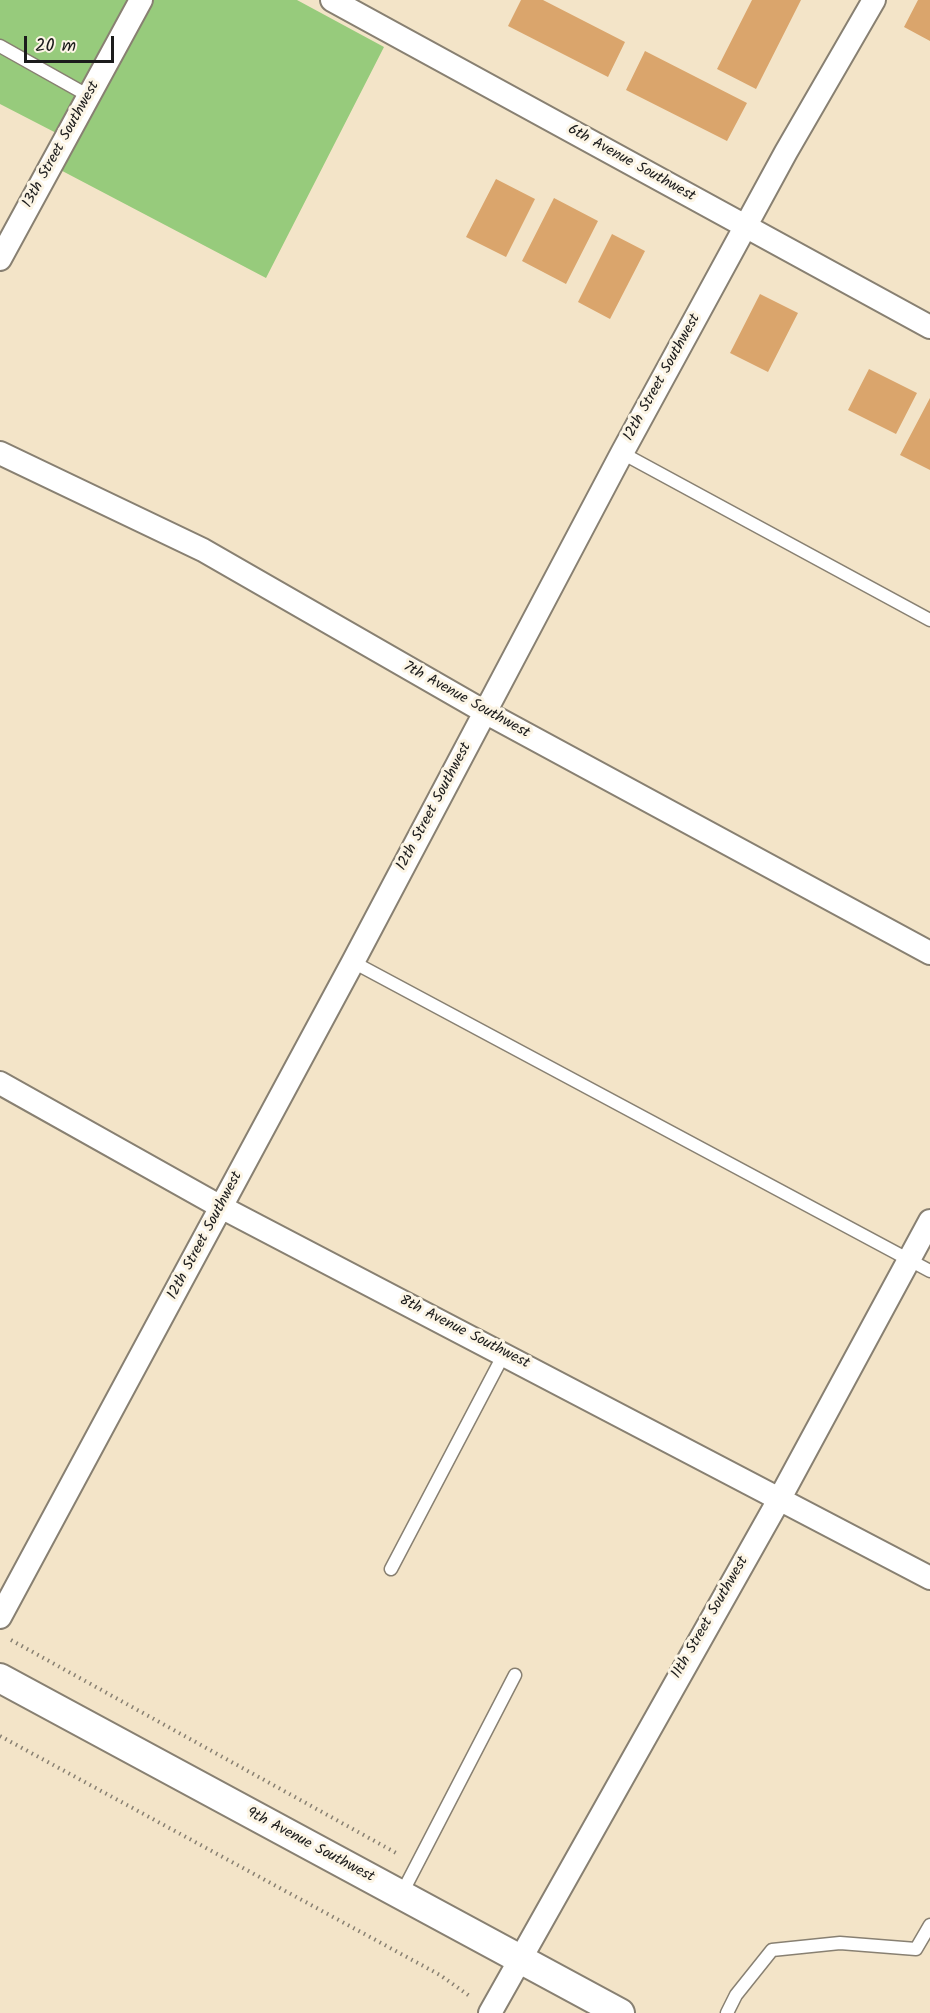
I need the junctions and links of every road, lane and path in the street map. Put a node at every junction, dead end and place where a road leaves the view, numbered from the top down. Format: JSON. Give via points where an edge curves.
{"nodes":[{"id":1,"x":141,"y":0,"type":"edge"},
{"id":2,"x":332,"y":0,"type":"edge"},
{"id":3,"x":874,"y":0,"type":"edge"},
{"id":4,"x":360,"y":7,"type":"edge"},
{"id":5,"x":0,"y":46,"type":"edge"},
{"id":6,"x":89,"y":96,"type":"junction"},
{"id":7,"x":745,"y":228,"type":"junction"},
{"id":8,"x":0,"y":259,"type":"edge"},
{"id":9,"x":930,"y":327,"type":"edge"},
{"id":10,"x":0,"y":453,"type":"edge"},
{"id":11,"x":622,"y":453,"type":"junction"},
{"id":12,"x":930,"y":620,"type":"edge"},
{"id":13,"x":485,"y":712,"type":"junction"},
{"id":14,"x":930,"y":953,"type":"edge"},
{"id":15,"x":353,"y":962,"type":"junction"},
{"id":16,"x":0,"y":1083,"type":"edge"},
{"id":17,"x":221,"y":1207,"type":"junction"},
{"id":18,"x":930,"y":1221,"type":"edge"},
{"id":19,"x":909,"y":1260,"type":"junction"},
{"id":20,"x":930,"y":1271,"type":"edge"},
{"id":21,"x":504,"y":1354,"type":"junction"},
{"id":22,"x":780,"y":1498,"type":"junction"},
{"id":23,"x":391,"y":1569,"type":"dead end"},
{"id":24,"x":930,"y":1578,"type":"edge"},
{"id":25,"x":4,"y":1628,"type":"edge"},
{"id":26,"x":515,"y":1675,"type":"dead end"},
{"id":27,"x":0,"y":1678,"type":"edge"},
{"id":28,"x":0,"y":1736,"type":"edge"},
{"id":29,"x":417,"y":1864,"type":"junction"},
{"id":30,"x":401,"y":1895,"type":"junction"},
{"id":31,"x":930,"y":1925,"type":"edge"},
{"id":32,"x":520,"y":1959,"type":"junction"},
{"id":33,"x":491,"y":2011,"type":"edge"},
{"id":34,"x":620,"y":2013,"type":"edge"},
{"id":35,"x":727,"y":2013,"type":"edge"}],
"edges":[{"from":1,"to":6,"type":"street","name":"13th Street Southwest"},
{"from":2,"to":4,"type":"street","name":"6th Avenue Southwest"},
{"from":3,"to":7,"type":"street","name":"12th Street Southwest"},
{"from":4,"to":7,"type":"street","name":"6th Avenue Southwest"},
{"from":5,"to":6,"type":"lane"},
{"from":6,"to":8,"type":"street","name":"13th Street Southwest"},
{"from":7,"to":9,"type":"street","name":"6th Avenue Southwest"},
{"from":7,"to":11,"type":"street","name":"12th Street Southwest"},
{"from":10,"to":13,"type":"street","name":"7th Avenue Southwest","via":[[203,550]]},
{"from":11,"to":12,"type":"lane"},
{"from":11,"to":13,"type":"street","name":"12th Street Southwest"},
{"from":13,"to":14,"type":"street","name":"7th Avenue Southwest"},
{"from":13,"to":15,"type":"street","name":"12th Street Southwest"},
{"from":15,"to":17,"type":"street","name":"12th Street Southwest"},
{"from":15,"to":19,"type":"lane"},
{"from":16,"to":17,"type":"street","name":"8th Avenue Southwest"},
{"from":17,"to":21,"type":"street","name":"8th Avenue Southwest"},
{"from":17,"to":25,"type":"street","name":"12th Street Southwest"},
{"from":18,"to":19,"type":"street","name":"11th Street Southwest"},
{"from":19,"to":20,"type":"lane"},
{"from":19,"to":22,"type":"street","name":"11th Street Southwest"},
{"from":21,"to":22,"type":"street","name":"8th Avenue Southwest"},
{"from":21,"to":23,"type":"lane"},
{"from":22,"to":24,"type":"street","name":"8th Avenue Southwest"},
{"from":22,"to":32,"type":"street","name":"11th Street Southwest"},
{"from":25,"to":29,"type":"path"},
{"from":26,"to":29,"type":"lane"},
{"from":27,"to":30,"type":"street","name":"9th Avenue Southwest"},
{"from":28,"to":33,"type":"path","via":[[440,1975]]},
{"from":29,"to":30,"type":"lane"},
{"from":30,"to":32,"type":"street","name":"9th Avenue Southwest"},
{"from":31,"to":35,"type":"lane","via":[[916,1949],[840,1943],[772,1950],[736,1995]]},
{"from":32,"to":33,"type":"street","name":"11th Street Southwest"},
{"from":32,"to":34,"type":"street","name":"9th Avenue Southwest"}]}
